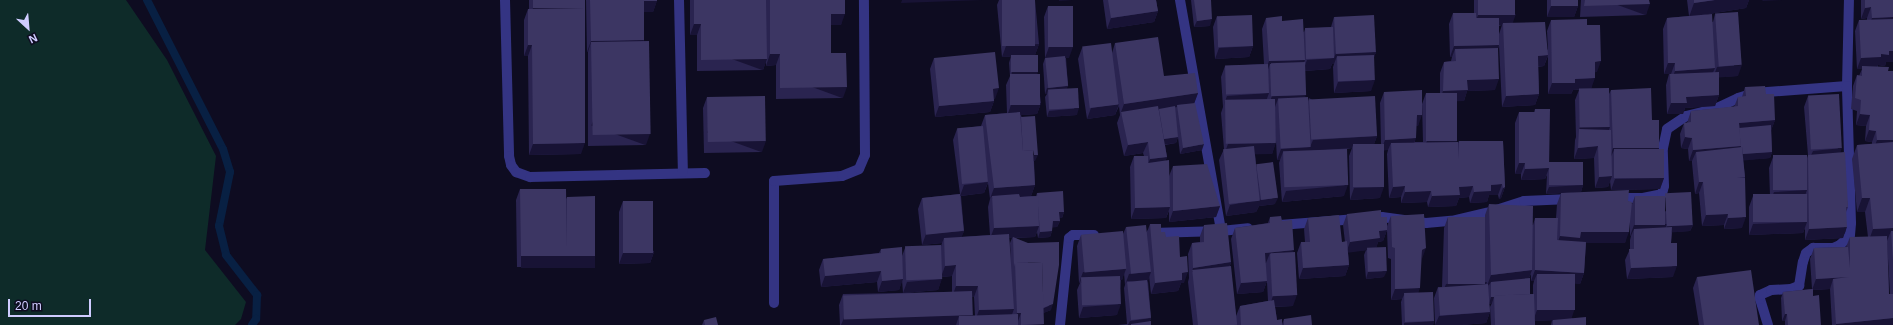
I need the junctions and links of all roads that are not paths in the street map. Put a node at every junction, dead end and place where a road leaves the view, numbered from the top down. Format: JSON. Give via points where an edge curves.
{"nodes":[{"id":1,"x":505,"y":0,"type":"edge"},
{"id":2,"x":678,"y":0,"type":"edge"},
{"id":3,"x":864,"y":0,"type":"edge"},
{"id":4,"x":1180,"y":0,"type":"edge"},
{"id":5,"x":1850,"y":0,"type":"edge"},
{"id":6,"x":1847,"y":86,"type":"junction"},
{"id":7,"x":683,"y":172,"type":"junction"},
{"id":8,"x":705,"y":173,"type":"dead end"},
{"id":9,"x":1608,"y":198,"type":"edge"},
{"id":10,"x":1579,"y":199,"type":"edge"},
{"id":11,"x":1272,"y":226,"type":"edge"},
{"id":12,"x":1258,"y":227,"type":"edge"},
{"id":13,"x":1221,"y":231,"type":"junction"},
{"id":14,"x":1143,"y":233,"type":"edge"},
{"id":15,"x":1104,"y":234,"type":"edge"},
{"id":16,"x":774,"y":303,"type":"dead end"},
{"id":17,"x":1060,"y":325,"type":"edge"},
{"id":18,"x":1768,"y":325,"type":"edge"}],
"edges":[{"from":1,"to":7,"type":"street","via":[[509,156],[516,172],[530,177]]},
{"from":2,"to":7,"type":"street"},
{"from":3,"to":16,"type":"street","via":[[865,155],[858,169],[842,176],[774,181]]},
{"from":4,"to":13,"type":"street"},
{"from":5,"to":6,"type":"street"},
{"from":6,"to":9,"type":"street","via":[[1754,93],[1717,108],[1686,116],[1667,129],[1663,148],[1662,194],[1643,198]]},
{"from":6,"to":18,"type":"street","via":[[1850,236],[1833,248],[1813,248],[1806,253],[1799,286],[1764,291],[1760,295]]},
{"from":7,"to":8,"type":"street"},
{"from":10,"to":11,"type":"street","via":[[1524,202],[1451,221],[1426,222],[1382,217]]},
{"from":12,"to":13,"type":"street"},
{"from":13,"to":14,"type":"street"},
{"from":15,"to":17,"type":"street","via":[[1072,235],[1069,238]]}]}
